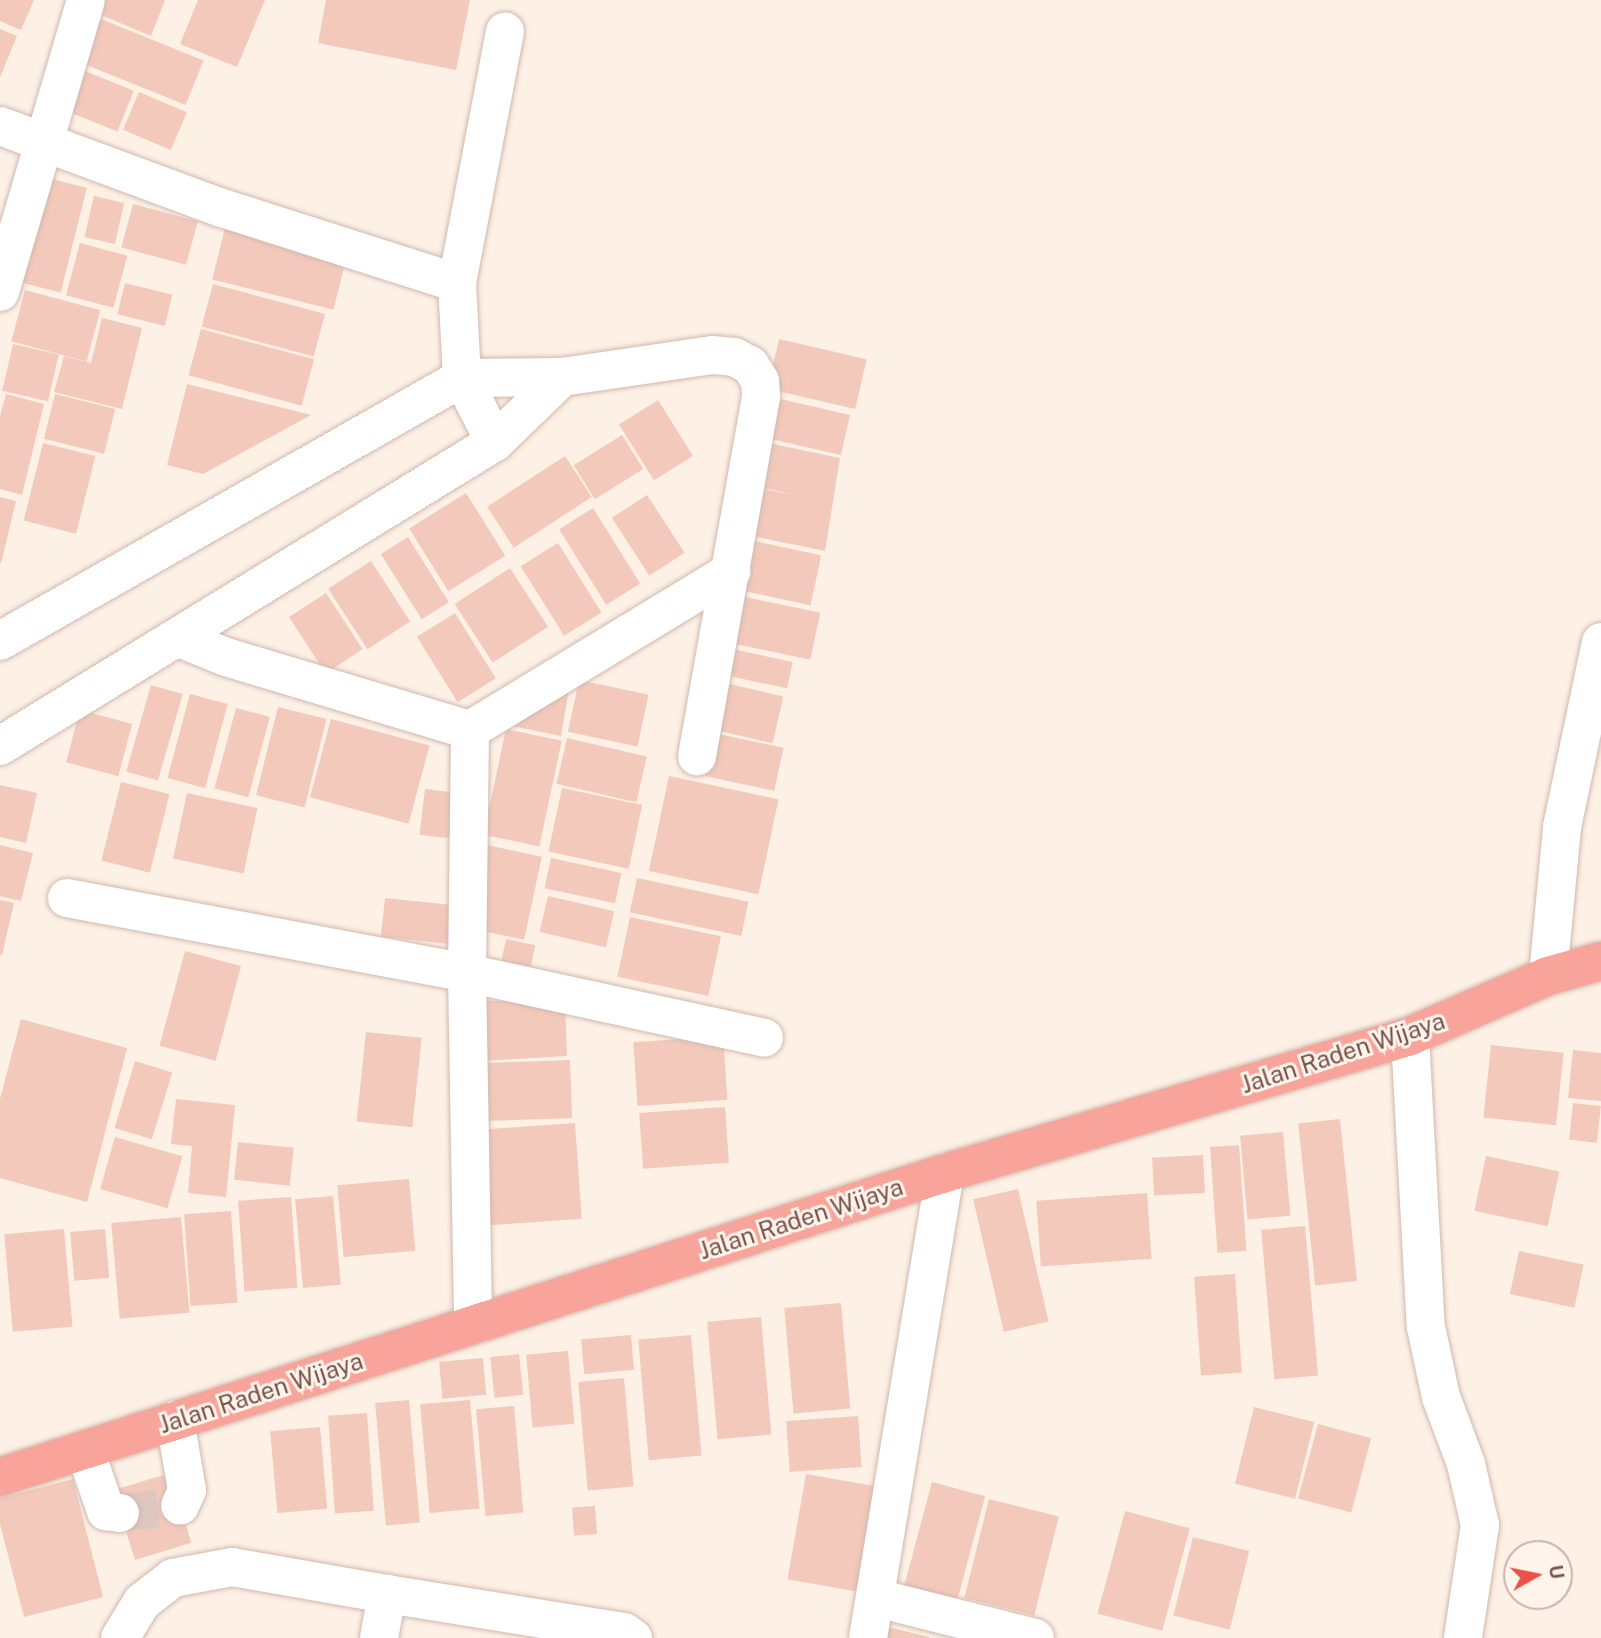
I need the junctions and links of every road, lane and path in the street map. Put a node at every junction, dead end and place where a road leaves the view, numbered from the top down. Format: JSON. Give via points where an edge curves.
{"nodes":[{"id":1,"x":86,"y":0,"type":"edge"},
{"id":2,"x":505,"y":32,"type":"dead end"},
{"id":3,"x":0,"y":126,"type":"edge"},
{"id":4,"x":42,"y":145,"type":"junction"},
{"id":5,"x":457,"y":283,"type":"junction"},
{"id":6,"x":0,"y":292,"type":"edge"},
{"id":7,"x":562,"y":377,"type":"junction"},
{"id":8,"x":462,"y":378,"type":"junction"},
{"id":9,"x":495,"y":442,"type":"junction"},
{"id":10,"x":731,"y":571,"type":"junction"},
{"id":11,"x":179,"y":638,"type":"junction"},
{"id":12,"x":0,"y":641,"type":"edge"},
{"id":13,"x":1601,"y":642,"type":"edge"},
{"id":14,"x":470,"y":730,"type":"junction"},
{"id":15,"x":0,"y":746,"type":"edge"},
{"id":16,"x":697,"y":756,"type":"dead end"},
{"id":17,"x":67,"y":898,"type":"dead end"},
{"id":18,"x":1601,"y":961,"type":"edge"},
{"id":19,"x":467,"y":973,"type":"junction"},
{"id":20,"x":1548,"y":976,"type":"junction"},
{"id":21,"x":1409,"y":1036,"type":"junction"},
{"id":22,"x":764,"y":1038,"type":"dead end"},
{"id":23,"x":945,"y":1173,"type":"junction"},
{"id":24,"x":473,"y":1324,"type":"junction"},
{"id":25,"x":175,"y":1420,"type":"junction"},
{"id":26,"x":85,"y":1450,"type":"junction"},
{"id":27,"x":0,"y":1477,"type":"edge"},
{"id":28,"x":180,"y":1506,"type":"dead end"},
{"id":29,"x":120,"y":1513,"type":"dead end"},
{"id":30,"x":387,"y":1594,"type":"junction"},
{"id":31,"x":877,"y":1598,"type":"junction"},
{"id":32,"x":120,"y":1638,"type":"edge"},
{"id":33,"x":379,"y":1638,"type":"edge"},
{"id":34,"x":633,"y":1638,"type":"edge"},
{"id":35,"x":868,"y":1638,"type":"edge"},
{"id":36,"x":1035,"y":1638,"type":"edge"},
{"id":37,"x":1464,"y":1638,"type":"edge"}],
"edges":[{"from":1,"to":4,"type":"street"},
{"from":2,"to":5,"type":"street"},
{"from":3,"to":4,"type":"street"},
{"from":4,"to":5,"type":"street"},
{"from":4,"to":6,"type":"street"},
{"from":5,"to":8,"type":"street"},
{"from":7,"to":8,"type":"street"},
{"from":7,"to":9,"type":"street"},
{"from":7,"to":10,"type":"street","via":[[712,355],[750,365],[760,381],[761,397]]},
{"from":8,"to":9,"type":"street"},
{"from":8,"to":12,"type":"street"},
{"from":9,"to":11,"type":"street"},
{"from":10,"to":14,"type":"street"},
{"from":10,"to":16,"type":"street"},
{"from":11,"to":14,"type":"street","via":[[226,657]]},
{"from":11,"to":15,"type":"street"},
{"from":13,"to":20,"type":"street","via":[[1562,827]]},
{"from":14,"to":19,"type":"street"},
{"from":17,"to":19,"type":"street"},
{"from":18,"to":20,"type":"highway","name":"Jalan Raden Wijaya"},
{"from":19,"to":22,"type":"street"},
{"from":19,"to":24,"type":"street"},
{"from":20,"to":21,"type":"highway","name":"Jalan Raden Wijaya"},
{"from":21,"to":23,"type":"highway","name":"Jalan Raden Wijaya"},
{"from":21,"to":37,"type":"street","via":[[1426,1327],[1441,1398],[1466,1464],[1480,1525]]},
{"from":23,"to":24,"type":"highway","name":"Jalan Raden Wijaya"},
{"from":23,"to":31,"type":"street"},
{"from":24,"to":25,"type":"highway","name":"Jalan Raden Wijaya"},
{"from":25,"to":26,"type":"highway","name":"Jalan Raden Wijaya"},
{"from":25,"to":28,"type":"street","via":[[187,1490]]},
{"from":26,"to":27,"type":"highway","name":"Jalan Raden Wijaya"},
{"from":26,"to":29,"type":"street","via":[[106,1511]]},
{"from":30,"to":32,"type":"street","via":[[232,1567],[173,1578],[142,1602]]},
{"from":30,"to":33,"type":"street"},
{"from":30,"to":34,"type":"street","via":[[624,1632]]},
{"from":31,"to":35,"type":"street"},
{"from":31,"to":36,"type":"street"}]}
